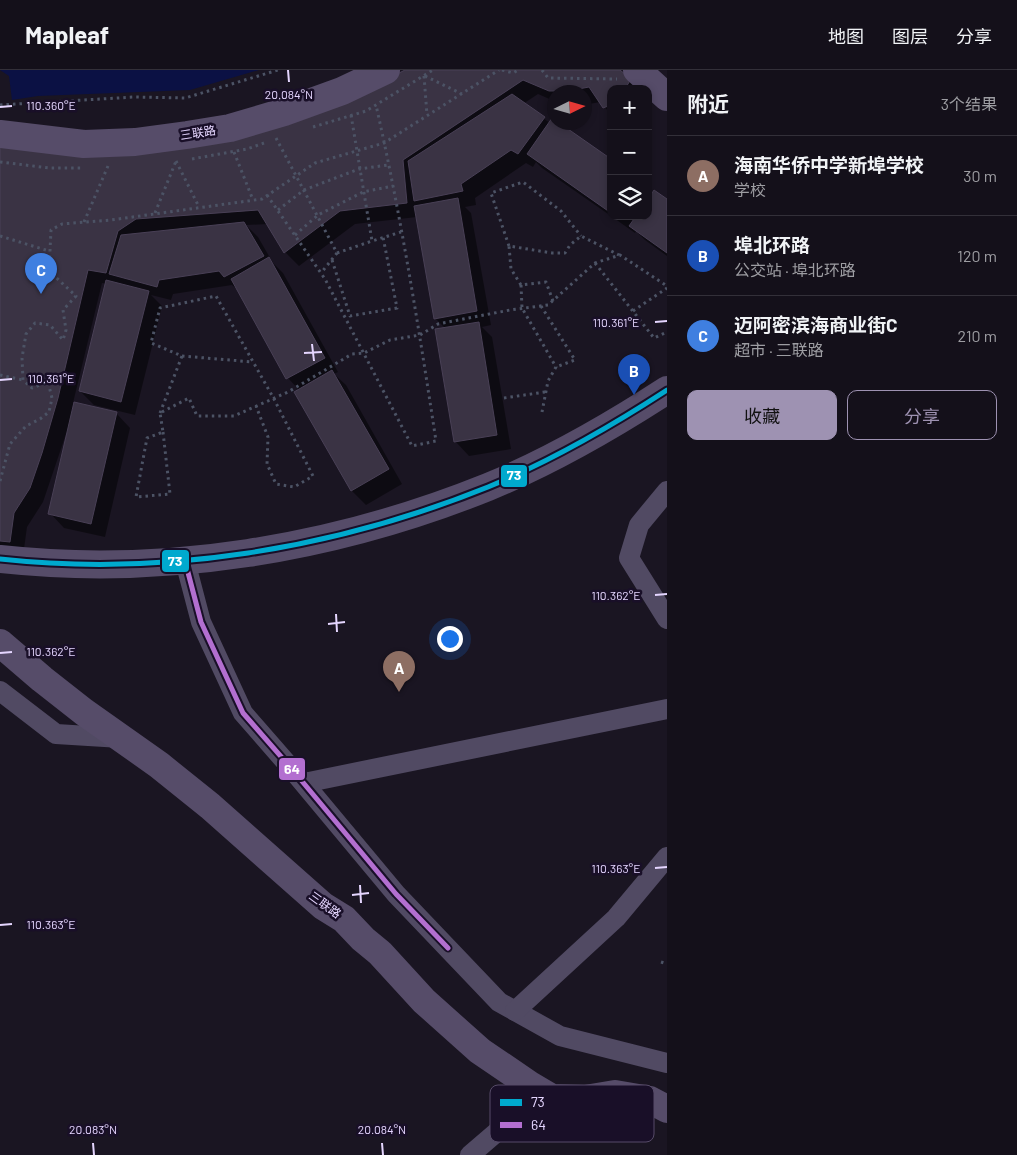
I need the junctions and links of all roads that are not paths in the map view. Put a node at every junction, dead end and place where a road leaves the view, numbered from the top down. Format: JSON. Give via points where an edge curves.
{"nodes":[{"id":1,"x":386,"y":70,"type":"edge"},
{"id":2,"x":628,"y":72,"type":"edge"},
{"id":3,"x":667,"y":97,"type":"edge"},
{"id":4,"x":0,"y":134,"type":"edge"},
{"id":5,"x":667,"y":390,"type":"edge"},
{"id":6,"x":667,"y":491,"type":"edge"},
{"id":7,"x":0,"y":559,"type":"edge"},
{"id":8,"x":185,"y":561,"type":"junction"},
{"id":9,"x":667,"y":618,"type":"edge"},
{"id":10,"x":0,"y":643,"type":"edge"},
{"id":11,"x":0,"y":691,"type":"edge"},
{"id":12,"x":667,"y":709,"type":"edge"},
{"id":13,"x":122,"y":738,"type":"junction"},
{"id":14,"x":304,"y":783,"type":"junction"},
{"id":15,"x":667,"y":858,"type":"edge"},
{"id":16,"x":515,"y":1011,"type":"junction"},
{"id":17,"x":667,"y":1063,"type":"edge"},
{"id":18,"x":529,"y":1085,"type":"edge"},
{"id":19,"x":654,"y":1102,"type":"edge"},
{"id":20,"x":667,"y":1109,"type":"edge"},
{"id":21,"x":490,"y":1137,"type":"edge"},
{"id":22,"x":470,"y":1155,"type":"edge"}],
"edges":[{"from":1,"to":4,"type":"main road","name":"三联路","via":[[342,91],[284,112],[196,134],[136,142],[84,144]]},
{"from":2,"to":3,"type":"main road"},
{"from":5,"to":8,"type":"main road","via":[[555,456],[429,509],[325,539]]},
{"from":6,"to":9,"type":"street","via":[[639,525],[629,558]]},
{"from":7,"to":8,"type":"main road","via":[[68,565]]},
{"from":8,"to":14,"type":"street","via":[[201,622],[243,714]]},
{"from":10,"to":13,"type":"main road","name":"三联路","via":[[42,679]]},
{"from":11,"to":13,"type":"street","via":[[56,734]]},
{"from":12,"to":14,"type":"street"},
{"from":13,"to":18,"type":"main road","name":"三联路","via":[[210,806],[323,906],[344,919],[424,1001],[480,1050]]},
{"from":14,"to":16,"type":"street","via":[[396,894],[499,1002]]},
{"from":15,"to":16,"type":"street","via":[[616,918]]},
{"from":16,"to":17,"type":"street","via":[[560,1036]]},
{"from":19,"to":20,"type":"main road","name":"三联路"},
{"from":21,"to":22,"type":"street"}]}
